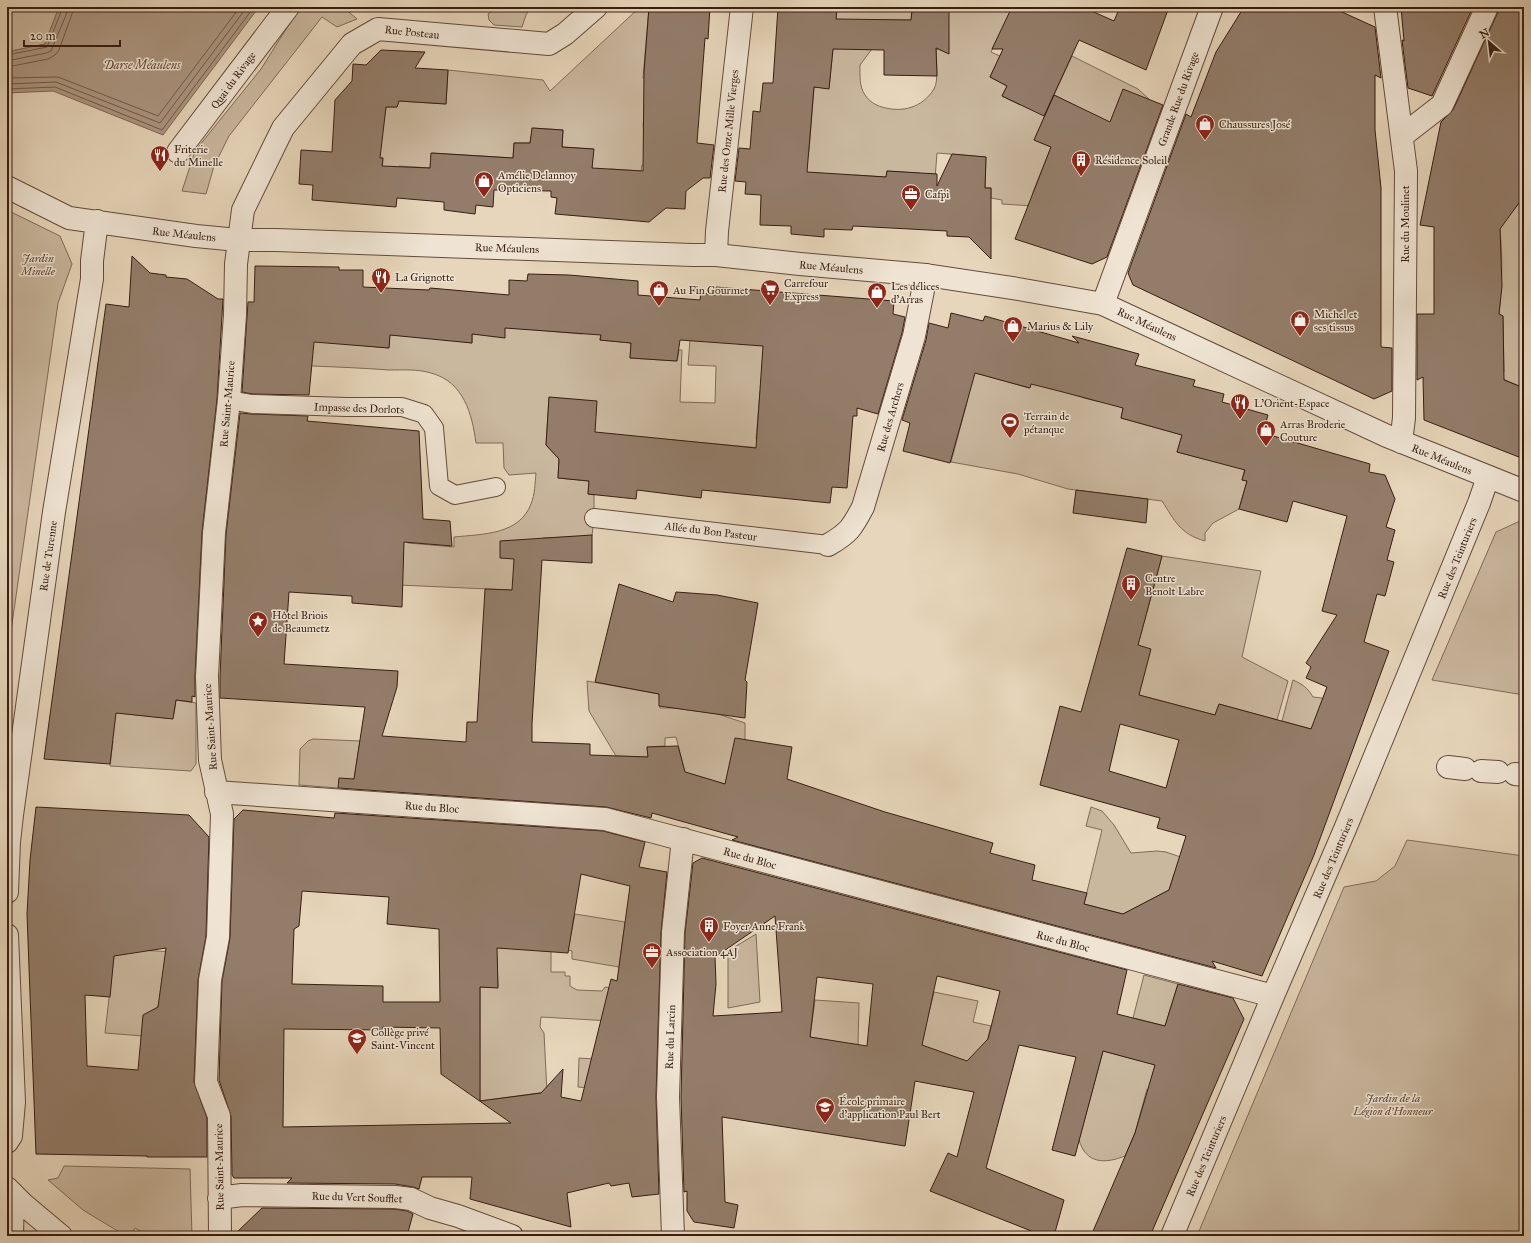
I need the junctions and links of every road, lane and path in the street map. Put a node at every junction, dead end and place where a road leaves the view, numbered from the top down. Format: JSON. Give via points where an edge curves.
{"nodes":[{"id":1,"x":288,"y":7,"type":"edge"},
{"id":2,"x":596,"y":7,"type":"edge"},
{"id":3,"x":742,"y":7,"type":"edge"},
{"id":4,"x":1212,"y":7,"type":"edge"},
{"id":5,"x":1385,"y":7,"type":"edge"},
{"id":6,"x":1487,"y":7,"type":"edge"},
{"id":7,"x":1402,"y":136,"type":"junction"},
{"id":8,"x":178,"y":152,"type":"dead end"},
{"id":9,"x":7,"y":186,"type":"edge"},
{"id":10,"x":97,"y":221,"type":"junction"},
{"id":11,"x":238,"y":240,"type":"junction"},
{"id":12,"x":716,"y":255,"type":"junction"},
{"id":13,"x":926,"y":275,"type":"junction"},
{"id":14,"x":1103,"y":304,"type":"junction"},
{"id":15,"x":229,"y":400,"type":"junction"},
{"id":16,"x":1401,"y":442,"type":"junction"},
{"id":17,"x":1488,"y":477,"type":"junction"},
{"id":18,"x":496,"y":488,"type":"dead end"},
{"id":19,"x":1524,"y":491,"type":"edge"},
{"id":20,"x":594,"y":518,"type":"dead end"},
{"id":21,"x":828,"y":545,"type":"joint"},
{"id":22,"x":216,"y":792,"type":"junction"},
{"id":23,"x":683,"y":839,"type":"junction"},
{"id":24,"x":7,"y":892,"type":"edge"},
{"id":25,"x":7,"y":935,"type":"edge"},
{"id":26,"x":1273,"y":996,"type":"junction"},
{"id":27,"x":7,"y":1142,"type":"edge"},
{"id":28,"x":9,"y":1194,"type":"edge"},
{"id":29,"x":219,"y":1198,"type":"junction"},
{"id":30,"x":12,"y":1236,"type":"edge"},
{"id":31,"x":61,"y":1236,"type":"edge"},
{"id":32,"x":220,"y":1236,"type":"edge"},
{"id":33,"x":512,"y":1236,"type":"edge"},
{"id":34,"x":673,"y":1236,"type":"edge"},
{"id":35,"x":1172,"y":1236,"type":"edge"}],
"edges":[{"from":1,"to":8,"type":"street","name":"Quai du Rivage"},
{"from":2,"to":11,"type":"street","name":"Rue Posteau","via":[[565,34],[549,44],[378,29],[352,44],[283,128],[243,210]]},
{"from":3,"to":12,"type":"street","name":"Rue des Onze Mille Vierges"},
{"from":4,"to":14,"type":"street","name":"Grande Rue du Rivage"},
{"from":5,"to":7,"type":"street","name":"Rue du Moulinet"},
{"from":6,"to":7,"type":"street","via":[[1442,105]]},
{"from":7,"to":16,"type":"street","name":"Rue du Moulinet","via":[[1406,171],[1404,418]]},
{"from":9,"to":10,"type":"street","name":"Rue Méaulens","via":[[69,218]]},
{"from":10,"to":11,"type":"street","name":"Rue Méaulens","via":[[148,230]]},
{"from":10,"to":24,"type":"street","name":"Rue de Turenne","via":[[92,279],[54,512],[12,808]]},
{"from":11,"to":12,"type":"street","name":"Rue Méaulens"},
{"from":11,"to":15,"type":"street","name":"Rue Saint-Maurice"},
{"from":12,"to":13,"type":"street","name":"Rue Méaulens"},
{"from":13,"to":14,"type":"street","name":"Rue Méaulens"},
{"from":13,"to":21,"type":"street","name":"Rue des Archers","via":[[914,336],[863,507],[852,528]]},
{"from":14,"to":16,"type":"street","name":"Rue Méaulens"},
{"from":15,"to":18,"type":"lane","name":"Impasse des Dorlots","via":[[252,404],[402,407],[421,413],[434,428],[439,486],[455,495]]},
{"from":15,"to":22,"type":"street","name":"Rue Saint-Maurice","via":[[214,533],[207,677],[210,760]]},
{"from":16,"to":17,"type":"street","name":"Rue Méaulens"},
{"from":17,"to":19,"type":"street","name":"Rue Méaulens"},
{"from":17,"to":26,"type":"street","name":"Rue des Teinturiers","via":[[1401,695]]},
{"from":20,"to":21,"type":"lane","name":"Allée du Bon Pasteur"},
{"from":22,"to":23,"type":"street","name":"Rue du Bloc","via":[[605,819]]},
{"from":22,"to":29,"type":"street","name":"Rue Saint-Maurice","via":[[222,814],[218,929],[210,980],[206,1082],[219,1116]]},
{"from":23,"to":26,"type":"street","name":"Rue du Bloc"},
{"from":23,"to":34,"type":"street","name":"Rue du Larcin","via":[[673,932],[668,1097]]},
{"from":25,"to":27,"type":"street","via":[[14,1102],[11,1136]]},
{"from":26,"to":35,"type":"street","name":"Rue des Teinturiers"},
{"from":28,"to":30,"type":"street"},
{"from":28,"to":31,"type":"street"},
{"from":29,"to":32,"type":"street","name":"Rue Saint-Maurice"},
{"from":29,"to":33,"type":"street","name":"Rue du Vert Soufflet","via":[[242,1195],[411,1199]]}]}
